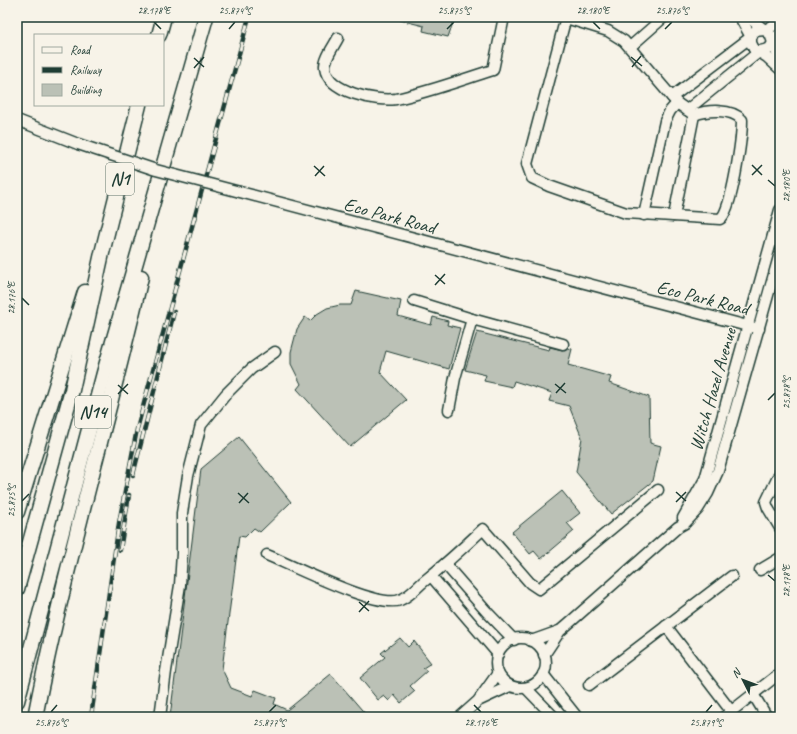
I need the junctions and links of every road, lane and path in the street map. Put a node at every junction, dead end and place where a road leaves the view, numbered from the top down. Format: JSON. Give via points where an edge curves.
{"nodes":[{"id":1,"x":164,"y":17,"type":"edge"},
{"id":2,"x":206,"y":17,"type":"edge"},
{"id":3,"x":504,"y":17,"type":"edge"},
{"id":4,"x":566,"y":17,"type":"edge"},
{"id":5,"x":664,"y":17,"type":"edge"},
{"id":6,"x":740,"y":17,"type":"edge"},
{"id":7,"x":748,"y":17,"type":"edge"},
{"id":8,"x":780,"y":22,"type":"edge"},
{"id":9,"x":765,"y":30,"type":"junction"},
{"id":10,"x":780,"y":33,"type":"edge"},
{"id":11,"x":158,"y":34,"type":"edge"},
{"id":12,"x":751,"y":37,"type":"junction"},
{"id":13,"x":338,"y":38,"type":"dead end"},
{"id":14,"x":772,"y":43,"type":"junction"},
{"id":15,"x":630,"y":47,"type":"junction"},
{"id":16,"x":760,"y":51,"type":"junction"},
{"id":17,"x":780,"y":62,"type":"edge"},
{"id":18,"x":780,"y":69,"type":"edge"},
{"id":19,"x":675,"y":100,"type":"junction"},
{"id":20,"x":139,"y":106,"type":"edge"},
{"id":21,"x":690,"y":112,"type":"junction"},
{"id":22,"x":17,"y":120,"type":"edge"},
{"id":23,"x":176,"y":125,"type":"junction"},
{"id":24,"x":780,"y":210,"type":"edge"},
{"id":25,"x":644,"y":215,"type":"junction"},
{"id":26,"x":674,"y":216,"type":"junction"},
{"id":27,"x":102,"y":253,"type":"junction"},
{"id":28,"x":780,"y":253,"type":"edge"},
{"id":29,"x":414,"y":301,"type":"dead end"},
{"id":30,"x":472,"y":319,"type":"junction"},
{"id":31,"x":748,"y":326,"type":"junction"},
{"id":32,"x":759,"y":329,"type":"junction"},
{"id":33,"x":563,"y":344,"type":"dead end"},
{"id":34,"x":275,"y":352,"type":"dead end"},
{"id":35,"x":449,"y":410,"type":"dead end"},
{"id":36,"x":780,"y":473,"type":"edge"},
{"id":37,"x":658,"y":490,"type":"dead end"},
{"id":38,"x":17,"y":512,"type":"edge"},
{"id":39,"x":678,"y":526,"type":"junction"},
{"id":40,"x":780,"y":528,"type":"edge"},
{"id":41,"x":267,"y":555,"type":"dead end"},
{"id":42,"x":780,"y":558,"type":"edge"},
{"id":43,"x":445,"y":564,"type":"junction"},
{"id":44,"x":760,"y":570,"type":"dead end"},
{"id":45,"x":430,"y":576,"type":"junction"},
{"id":46,"x":732,"y":576,"type":"dead end"},
{"id":47,"x":17,"y":589,"type":"edge"},
{"id":48,"x":666,"y":626,"type":"junction"},
{"id":49,"x":560,"y":631,"type":"junction"},
{"id":50,"x":514,"y":640,"type":"junction"},
{"id":51,"x":531,"y":641,"type":"junction"},
{"id":52,"x":498,"y":654,"type":"junction"},
{"id":53,"x":544,"y":655,"type":"junction"},
{"id":54,"x":498,"y":673,"type":"junction"},
{"id":55,"x":543,"y":674,"type":"junction"},
{"id":56,"x":775,"y":677,"type":"dead end"},
{"id":57,"x":589,"y":685,"type":"dead end"},
{"id":58,"x":510,"y":686,"type":"junction"},
{"id":59,"x":526,"y":688,"type":"junction"},
{"id":60,"x":753,"y":694,"type":"junction"},
{"id":61,"x":17,"y":701,"type":"edge"},
{"id":62,"x":478,"y":701,"type":"junction"},
{"id":63,"x":728,"y":714,"type":"edge"},
{"id":64,"x":36,"y":717,"type":"edge"},
{"id":65,"x":160,"y":717,"type":"edge"},
{"id":66,"x":460,"y":717,"type":"edge"},
{"id":67,"x":554,"y":717,"type":"edge"},
{"id":68,"x":577,"y":717,"type":"edge"},
{"id":69,"x":767,"y":717,"type":"edge"}],
"edges":[{"from":1,"to":11,"type":"highway"},
{"from":2,"to":23,"type":"highway"},
{"from":3,"to":13,"type":"street","via":[[493,70],[394,99],[375,99],[340,89],[328,78],[325,67]]},
{"from":4,"to":15,"type":"street","via":[[608,31],[624,40]]},
{"from":4,"to":25,"type":"street","via":[[527,164],[528,171],[532,178],[549,186],[626,213]]},
{"from":5,"to":15,"type":"street"},
{"from":6,"to":12,"type":"street"},
{"from":7,"to":9,"type":"street"},
{"from":8,"to":9,"type":"street"},
{"from":9,"to":12,"type":"street","via":[[755,31]]},
{"from":9,"to":14,"type":"street","via":[[772,36]]},
{"from":10,"to":14,"type":"street"},
{"from":12,"to":16,"type":"street","via":[[752,46]]},
{"from":12,"to":19,"type":"street"},
{"from":14,"to":16,"type":"street","via":[[769,49]]},
{"from":14,"to":17,"type":"street"},
{"from":15,"to":19,"type":"street"},
{"from":16,"to":18,"type":"street"},
{"from":16,"to":21,"type":"street"},
{"from":19,"to":21,"type":"street"},
{"from":19,"to":25,"type":"street","via":[[665,121]]},
{"from":20,"to":27,"type":"highway","number":"N1"},
{"from":21,"to":26,"type":"street"},
{"from":21,"to":26,"type":"street","via":[[735,114],[742,120],[732,191],[726,214],[720,219]]},
{"from":22,"to":31,"type":"street","name":"Eco Park Road","bridge":true,"via":[[78,144],[164,172]]},
{"from":23,"to":61,"type":"highway","number":"N14","via":[[104,373]]},
{"from":23,"to":64,"type":"highway","via":[[122,360],[59,604]]},
{"from":24,"to":31,"type":"street","name":"Witch Hazel Avenue"},
{"from":25,"to":26,"type":"street"},
{"from":27,"to":38,"type":"highway","via":[[87,286]]},
{"from":27,"to":47,"type":"highway","number":"N14","via":[[72,390]]},
{"from":28,"to":32,"type":"street","name":"Witch Hazel Avenue"},
{"from":29,"to":30,"type":"street"},
{"from":30,"to":33,"type":"street"},
{"from":30,"to":35,"type":"street"},
{"from":31,"to":32,"type":"street","name":"Eco Park Road"},
{"from":31,"to":39,"type":"street","name":"Witch Hazel Avenue","via":[[705,479]]},
{"from":32,"to":39,"type":"street","name":"Witch Hazel Avenue","via":[[716,477],[698,509],[685,523]]},
{"from":34,"to":65,"type":"street","via":[[226,394],[201,425],[182,513],[180,585]]},
{"from":36,"to":40,"type":"street","via":[[766,502]]},
{"from":37,"to":43,"type":"street","via":[[542,589],[537,589],[530,583],[483,529]]},
{"from":39,"to":49,"type":"street","name":"Witch Hazel Avenue"},
{"from":41,"to":45,"type":"street","via":[[359,594],[391,603],[402,600]]},
{"from":42,"to":44,"type":"street"},
{"from":43,"to":45,"type":"street"},
{"from":43,"to":50,"type":"street"},
{"from":45,"to":52,"type":"street"},
{"from":46,"to":48,"type":"street"},
{"from":48,"to":57,"type":"street"},
{"from":48,"to":63,"type":"street"},
{"from":49,"to":51,"type":"street","name":"Witch Hazel Avenue"},
{"from":49,"to":53,"type":"street","name":"Witch Hazel Avenue"},
{"from":50,"to":51,"type":"street"},
{"from":50,"to":52,"type":"street","via":[[502,647]]},
{"from":51,"to":53,"type":"street"},
{"from":52,"to":54,"type":"street"},
{"from":53,"to":55,"type":"street"},
{"from":54,"to":58,"type":"street"},
{"from":54,"to":62,"type":"street"},
{"from":55,"to":59,"type":"street","via":[[539,680]]},
{"from":55,"to":68,"type":"street"},
{"from":56,"to":60,"type":"street"},
{"from":58,"to":59,"type":"street"},
{"from":58,"to":62,"type":"street"},
{"from":59,"to":67,"type":"street"},
{"from":60,"to":63,"type":"street"},
{"from":60,"to":69,"type":"street"},
{"from":62,"to":66,"type":"street"}]}
